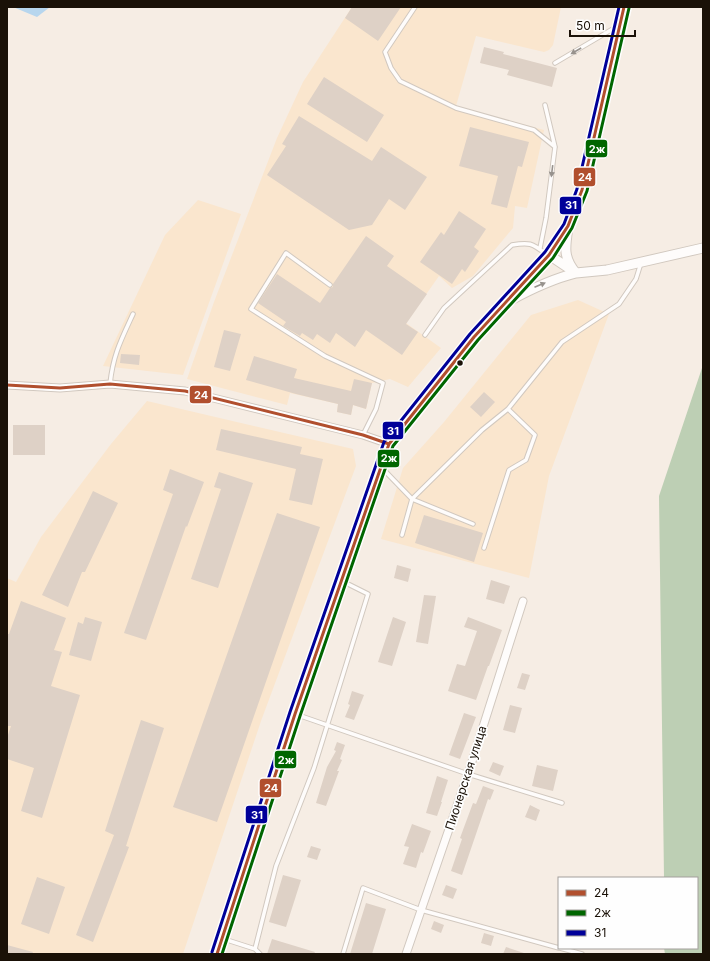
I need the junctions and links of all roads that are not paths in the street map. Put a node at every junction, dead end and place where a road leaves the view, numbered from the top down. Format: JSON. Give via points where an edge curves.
{"nodes":[{"id":1,"x":415,"y":7,"type":"edge"},
{"id":2,"x":621,"y":8,"type":"edge"},
{"id":3,"x":621,"y":25,"type":"junction"},
{"id":4,"x":555,"y":63,"type":"dead end"},
{"id":5,"x":545,"y":105,"type":"dead end"},
{"id":6,"x":555,"y":147,"type":"junction"},
{"id":7,"x":568,"y":226,"type":"junction"},
{"id":8,"x":703,"y":248,"type":"edge"},
{"id":9,"x":544,"y":252,"type":"junction"},
{"id":10,"x":641,"y":263,"type":"junction"},
{"id":11,"x":576,"y":273,"type":"junction"},
{"id":12,"x":330,"y":285,"type":"dead end"},
{"id":13,"x":506,"y":302,"type":"junction"},
{"id":14,"x":133,"y":314,"type":"dead end"},
{"id":15,"x":425,"y":335,"type":"dead end"},
{"id":16,"x":110,"y":384,"type":"junction"},
{"id":17,"x":7,"y":385,"type":"edge"},
{"id":18,"x":508,"y":409,"type":"junction"},
{"id":19,"x":363,"y":435,"type":"junction"},
{"id":20,"x":389,"y":444,"type":"junction"},
{"id":21,"x":380,"y":467,"type":"junction"},
{"id":22,"x":412,"y":499,"type":"junction"},
{"id":23,"x":473,"y":524,"type":"dead end"},
{"id":24,"x":402,"y":535,"type":"dead end"},
{"id":25,"x":484,"y":548,"type":"dead end"},
{"id":26,"x":341,"y":581,"type":"junction"},
{"id":27,"x":523,"y":601,"type":"dead end"},
{"id":28,"x":295,"y":714,"type":"junction"},
{"id":29,"x":327,"y":726,"type":"junction"},
{"id":30,"x":468,"y":774,"type":"junction"},
{"id":31,"x":562,"y":803,"type":"dead end"},
{"id":32,"x":421,"y":910,"type":"junction"},
{"id":33,"x":223,"y":938,"type":"junction"},
{"id":34,"x":558,"y":947,"type":"edge"},
{"id":35,"x":255,"y":949,"type":"junction"},
{"id":36,"x":564,"y":949,"type":"edge"},
{"id":37,"x":217,"y":954,"type":"edge"},
{"id":38,"x":260,"y":954,"type":"edge"},
{"id":39,"x":342,"y":954,"type":"edge"},
{"id":40,"x":406,"y":954,"type":"edge"},
{"id":41,"x":582,"y":954,"type":"edge"}],
"edges":[{"from":1,"to":6,"type":"lane","via":[[385,52],[391,68],[400,81],[456,108],[534,130]]},
{"from":2,"to":3,"type":"main road"},
{"from":3,"to":4,"type":"lane","one_way":true},
{"from":3,"to":7,"type":"main road","via":[[582,190]]},
{"from":5,"to":6,"type":"lane"},
{"from":6,"to":9,"type":"lane","one_way":true},
{"from":7,"to":9,"type":"main road"},
{"from":7,"to":11,"type":"street","via":[[566,256]]},
{"from":8,"to":10,"type":"street"},
{"from":9,"to":11,"type":"street"},
{"from":9,"to":13,"type":"main road"},
{"from":9,"to":15,"type":"lane","via":[[527,242],[512,246],[444,308]]},
{"from":10,"to":11,"type":"street"},
{"from":10,"to":18,"type":"lane","via":[[636,279],[619,304],[562,342]]},
{"from":13,"to":11,"type":"street","one_way":true,"via":[[535,287]]},
{"from":12,"to":19,"type":"lane","via":[[286,253],[251,308],[325,356],[383,383],[376,409]]},
{"from":13,"to":20,"type":"main road","via":[[474,337]]},
{"from":14,"to":16,"type":"lane","via":[[116,351]]},
{"from":16,"to":17,"type":"street","via":[[60,388]]},
{"from":16,"to":19,"type":"street","via":[[185,391]]},
{"from":18,"to":22,"type":"lane","via":[[482,430]]},
{"from":18,"to":25,"type":"lane","via":[[535,435],[526,460],[509,470]]},
{"from":19,"to":20,"type":"street"},
{"from":20,"to":21,"type":"main road"},
{"from":21,"to":22,"type":"lane"},
{"from":21,"to":26,"type":"main road"},
{"from":22,"to":23,"type":"lane"},
{"from":22,"to":24,"type":"lane"},
{"from":26,"to":28,"type":"main road"},
{"from":26,"to":29,"type":"lane","via":[[368,594]]},
{"from":27,"to":30,"type":"street","name":"Пионерская улица"},
{"from":28,"to":29,"type":"lane"},
{"from":28,"to":33,"type":"main road"},
{"from":29,"to":30,"type":"lane"},
{"from":29,"to":35,"type":"lane","via":[[314,768],[276,866]]},
{"from":30,"to":31,"type":"lane"},
{"from":30,"to":32,"type":"street","name":"Пионерская улица"},
{"from":32,"to":34,"type":"lane"},
{"from":32,"to":39,"type":"lane","via":[[364,888]]},
{"from":32,"to":40,"type":"street","name":"Пионерская улица"},
{"from":33,"to":35,"type":"lane"},
{"from":33,"to":37,"type":"main road"},
{"from":35,"to":38,"type":"lane"},
{"from":36,"to":41,"type":"lane"}]}
